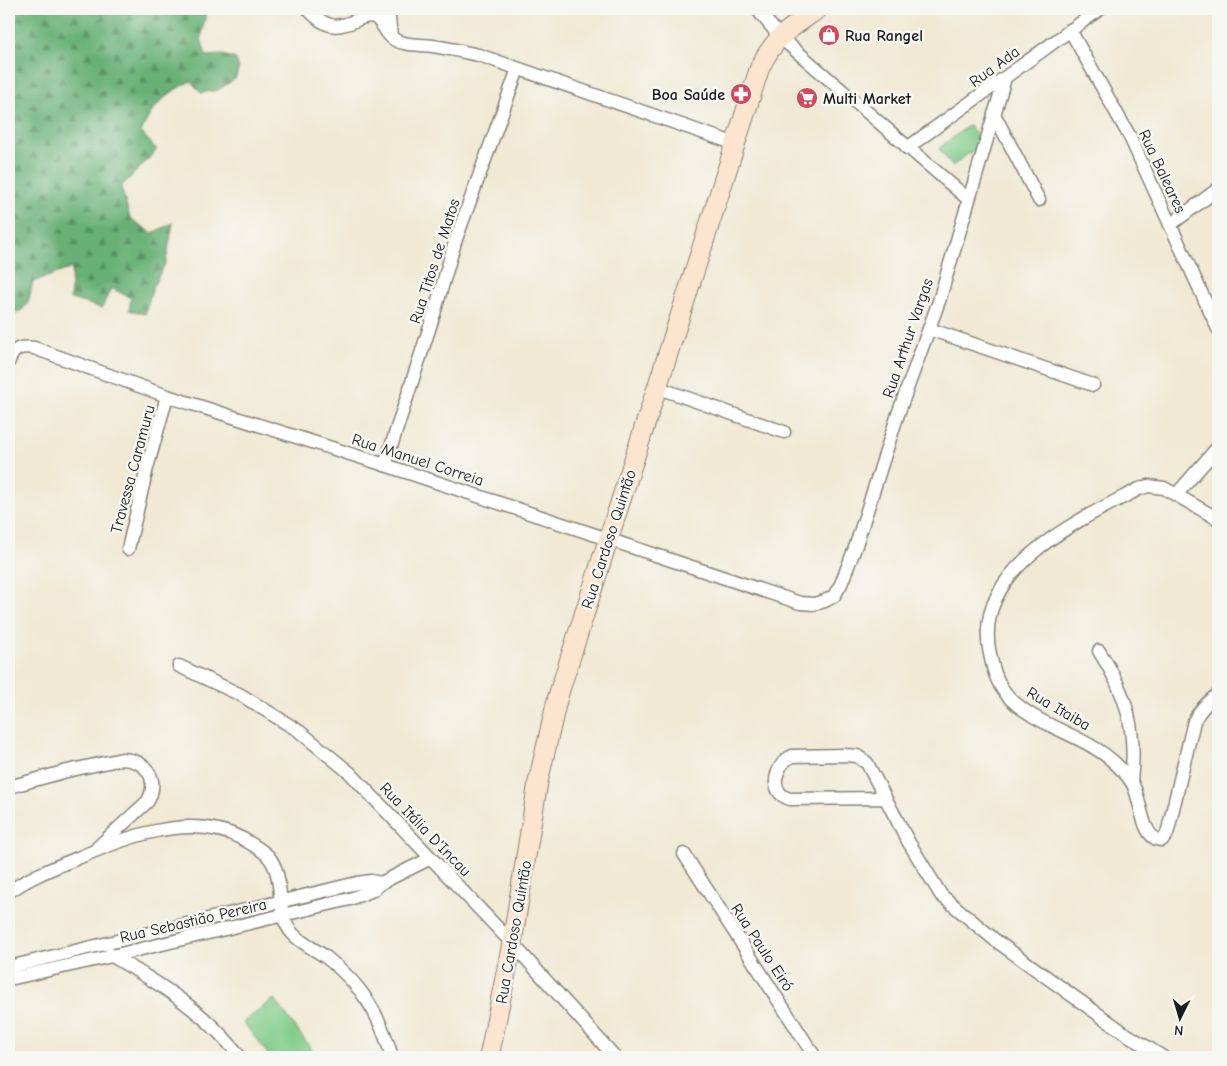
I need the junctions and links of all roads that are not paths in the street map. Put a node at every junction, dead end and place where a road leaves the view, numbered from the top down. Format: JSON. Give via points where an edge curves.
{"nodes":[{"id":1,"x":308,"y":9,"type":"edge"},
{"id":2,"x":388,"y":9,"type":"edge"},
{"id":3,"x":757,"y":9,"type":"edge"},
{"id":4,"x":818,"y":9,"type":"edge"},
{"id":5,"x":1091,"y":11,"type":"edge"},
{"id":6,"x":1070,"y":30,"type":"junction"},
{"id":7,"x":780,"y":37,"type":"junction"},
{"id":8,"x":391,"y":38,"type":"junction"},
{"id":9,"x":518,"y":69,"type":"junction"},
{"id":10,"x":1005,"y":78,"type":"junction"},
{"id":11,"x":994,"y":114,"type":"junction"},
{"id":12,"x":736,"y":144,"type":"junction"},
{"id":13,"x":907,"y":148,"type":"junction"},
{"id":14,"x":1218,"y":189,"type":"edge"},
{"id":15,"x":968,"y":199,"type":"junction"},
{"id":16,"x":1039,"y":200,"type":"dead end"},
{"id":17,"x":1170,"y":225,"type":"junction"},
{"id":18,"x":929,"y":329,"type":"junction"},
{"id":19,"x":1218,"y":329,"type":"edge"},
{"id":20,"x":9,"y":361,"type":"edge"},
{"id":21,"x":1093,"y":385,"type":"dead end"},
{"id":22,"x":656,"y":387,"type":"junction"},
{"id":23,"x":167,"y":396,"type":"junction"},
{"id":24,"x":784,"y":432,"type":"dead end"},
{"id":25,"x":1218,"y":447,"type":"edge"},
{"id":26,"x":385,"y":465,"type":"junction"},
{"id":27,"x":1176,"y":495,"type":"junction"},
{"id":28,"x":1218,"y":519,"type":"edge"},
{"id":29,"x":608,"y":540,"type":"junction"},
{"id":30,"x":128,"y":549,"type":"dead end"},
{"id":31,"x":825,"y":601,"type":"joint"},
{"id":32,"x":1099,"y":651,"type":"dead end"},
{"id":33,"x":179,"y":666,"type":"dead end"},
{"id":34,"x":1218,"y":694,"type":"edge"},
{"id":35,"x":1132,"y":781,"type":"junction"},
{"id":36,"x":9,"y":787,"type":"edge"},
{"id":37,"x":884,"y":798,"type":"junction"},
{"id":38,"x":95,"y":850,"type":"junction"},
{"id":39,"x":684,"y":854,"type":"dead end"},
{"id":40,"x":432,"y":858,"type":"junction"},
{"id":41,"x":381,"y":883,"type":"junction"},
{"id":42,"x":9,"y":892,"type":"edge"},
{"id":43,"x":280,"y":901,"type":"junction"},
{"id":44,"x":284,"y":915,"type":"junction"},
{"id":45,"x":512,"y":943,"type":"junction"},
{"id":46,"x":103,"y":944,"type":"junction"},
{"id":47,"x":112,"y":956,"type":"junction"},
{"id":48,"x":9,"y":966,"type":"edge"},
{"id":49,"x":9,"y":979,"type":"edge"},
{"id":50,"x":235,"y":1054,"type":"edge"},
{"id":51,"x":392,"y":1057,"type":"edge"},
{"id":52,"x":489,"y":1057,"type":"edge"},
{"id":53,"x":615,"y":1057,"type":"edge"},
{"id":54,"x":815,"y":1057,"type":"edge"},
{"id":55,"x":1163,"y":1057,"type":"edge"}],
"edges":[{"from":1,"to":8,"type":"street","via":[[318,20],[330,25],[345,26],[373,16]]},
{"from":2,"to":8,"type":"street"},
{"from":3,"to":7,"type":"street"},
{"from":4,"to":7,"type":"street","name":"Rua Cardoso Quintão"},
{"from":5,"to":6,"type":"street","name":"Rua Ada"},
{"from":6,"to":10,"type":"street","name":"Rua Ada"},
{"from":6,"to":17,"type":"street","name":"Rua Baleares","via":[[1130,137]]},
{"from":7,"to":12,"type":"street","name":"Rua Cardoso Quintão","via":[[768,50],[760,67]]},
{"from":7,"to":13,"type":"street"},
{"from":8,"to":9,"type":"street","via":[[417,46],[479,55]]},
{"from":9,"to":12,"type":"street"},
{"from":9,"to":26,"type":"street","name":"Rua Titos de Matos","via":[[455,242]]},
{"from":10,"to":11,"type":"street","name":"Rua Arthur Vargas"},
{"from":10,"to":13,"type":"street","name":"Rua Ada"},
{"from":11,"to":15,"type":"street","name":"Rua Arthur Vargas"},
{"from":11,"to":16,"type":"street"},
{"from":12,"to":22,"type":"street","name":"Rua Cardoso Quintão"},
{"from":13,"to":15,"type":"street"},
{"from":14,"to":17,"type":"street"},
{"from":15,"to":18,"type":"street","name":"Rua Arthur Vargas"},
{"from":17,"to":19,"type":"street","name":"Rua Baleares"},
{"from":18,"to":21,"type":"street"},
{"from":18,"to":31,"type":"street","name":"Rua Arthur Vargas","via":[[841,584],[834,596]]},
{"from":20,"to":23,"type":"street","name":"Rua Manuel Correia","via":[[16,349],[23,346],[34,348]]},
{"from":22,"to":24,"type":"street"},
{"from":22,"to":29,"type":"street","name":"Rua Cardoso Quintão"},
{"from":23,"to":26,"type":"street","name":"Rua Manuel Correia"},
{"from":23,"to":30,"type":"street","name":"Travessa Caramuru","via":[[146,468]]},
{"from":25,"to":27,"type":"street"},
{"from":26,"to":29,"type":"street","name":"Rua Manuel Correia"},
{"from":27,"to":28,"type":"street"},
{"from":27,"to":35,"type":"street","name":"Rua Itaiba","via":[[1164,488],[1148,486],[1069,525],[1013,572],[997,595],[990,614],[987,637],[991,662],[1006,694],[1020,706],[1090,745],[1114,762]]},
{"from":29,"to":31,"type":"street","name":"Rua Manuel Correia","via":[[800,604]]},
{"from":29,"to":45,"type":"street","name":"Rua Cardoso Quintão","via":[[558,696],[538,782]]},
{"from":32,"to":35,"type":"street","via":[[1115,675],[1124,698],[1134,748]]},
{"from":33,"to":40,"type":"street","name":"Rua Itália D'Incau","via":[[240,695],[299,731],[350,773]]},
{"from":34,"to":35,"type":"street","name":"Rua Itaiba","via":[[1206,703],[1194,721],[1168,830],[1162,840],[1153,839],[1145,827]]},
{"from":36,"to":38,"type":"street","via":[[122,759],[141,763],[150,776],[152,792],[148,801]]},
{"from":37,"to":37,"type":"street","via":[[866,764],[857,756],[792,756],[780,766],[777,786],[782,795],[790,799]]},
{"from":37,"to":55,"type":"street","via":[[941,895],[995,940]]},
{"from":38,"to":42,"type":"street","via":[[40,874]]},
{"from":38,"to":43,"type":"street","via":[[163,829],[208,828],[230,832],[253,844],[268,857],[276,869]]},
{"from":39,"to":54,"type":"street","name":"Rua Paulo Eiró"},
{"from":40,"to":41,"type":"street","name":"Rua Sebastião Pereira"},
{"from":40,"to":45,"type":"street","name":"Rua Itália D'Incau"},
{"from":41,"to":43,"type":"street","name":"Rua Sebastião Pereira","via":[[364,882]]},
{"from":41,"to":44,"type":"street","name":"Rua Sebastião Pereira","via":[[364,895]]},
{"from":43,"to":44,"type":"street"},
{"from":43,"to":46,"type":"street","name":"Rua Sebastião Pereira"},
{"from":44,"to":47,"type":"street","name":"Rua Sebastião Pereira"},
{"from":44,"to":51,"type":"street","via":[[294,935],[350,977],[365,995]]},
{"from":45,"to":52,"type":"street","name":"Rua Cardoso Quintão"},
{"from":45,"to":53,"type":"street","name":"Rua Itália D'Incau"},
{"from":46,"to":47,"type":"street"},
{"from":46,"to":48,"type":"street","name":"Rua Sebastião Pereira"},
{"from":47,"to":49,"type":"street","name":"Rua Sebastião Pereira"},
{"from":47,"to":50,"type":"street","via":[[146,976],[213,1026]]}]}
